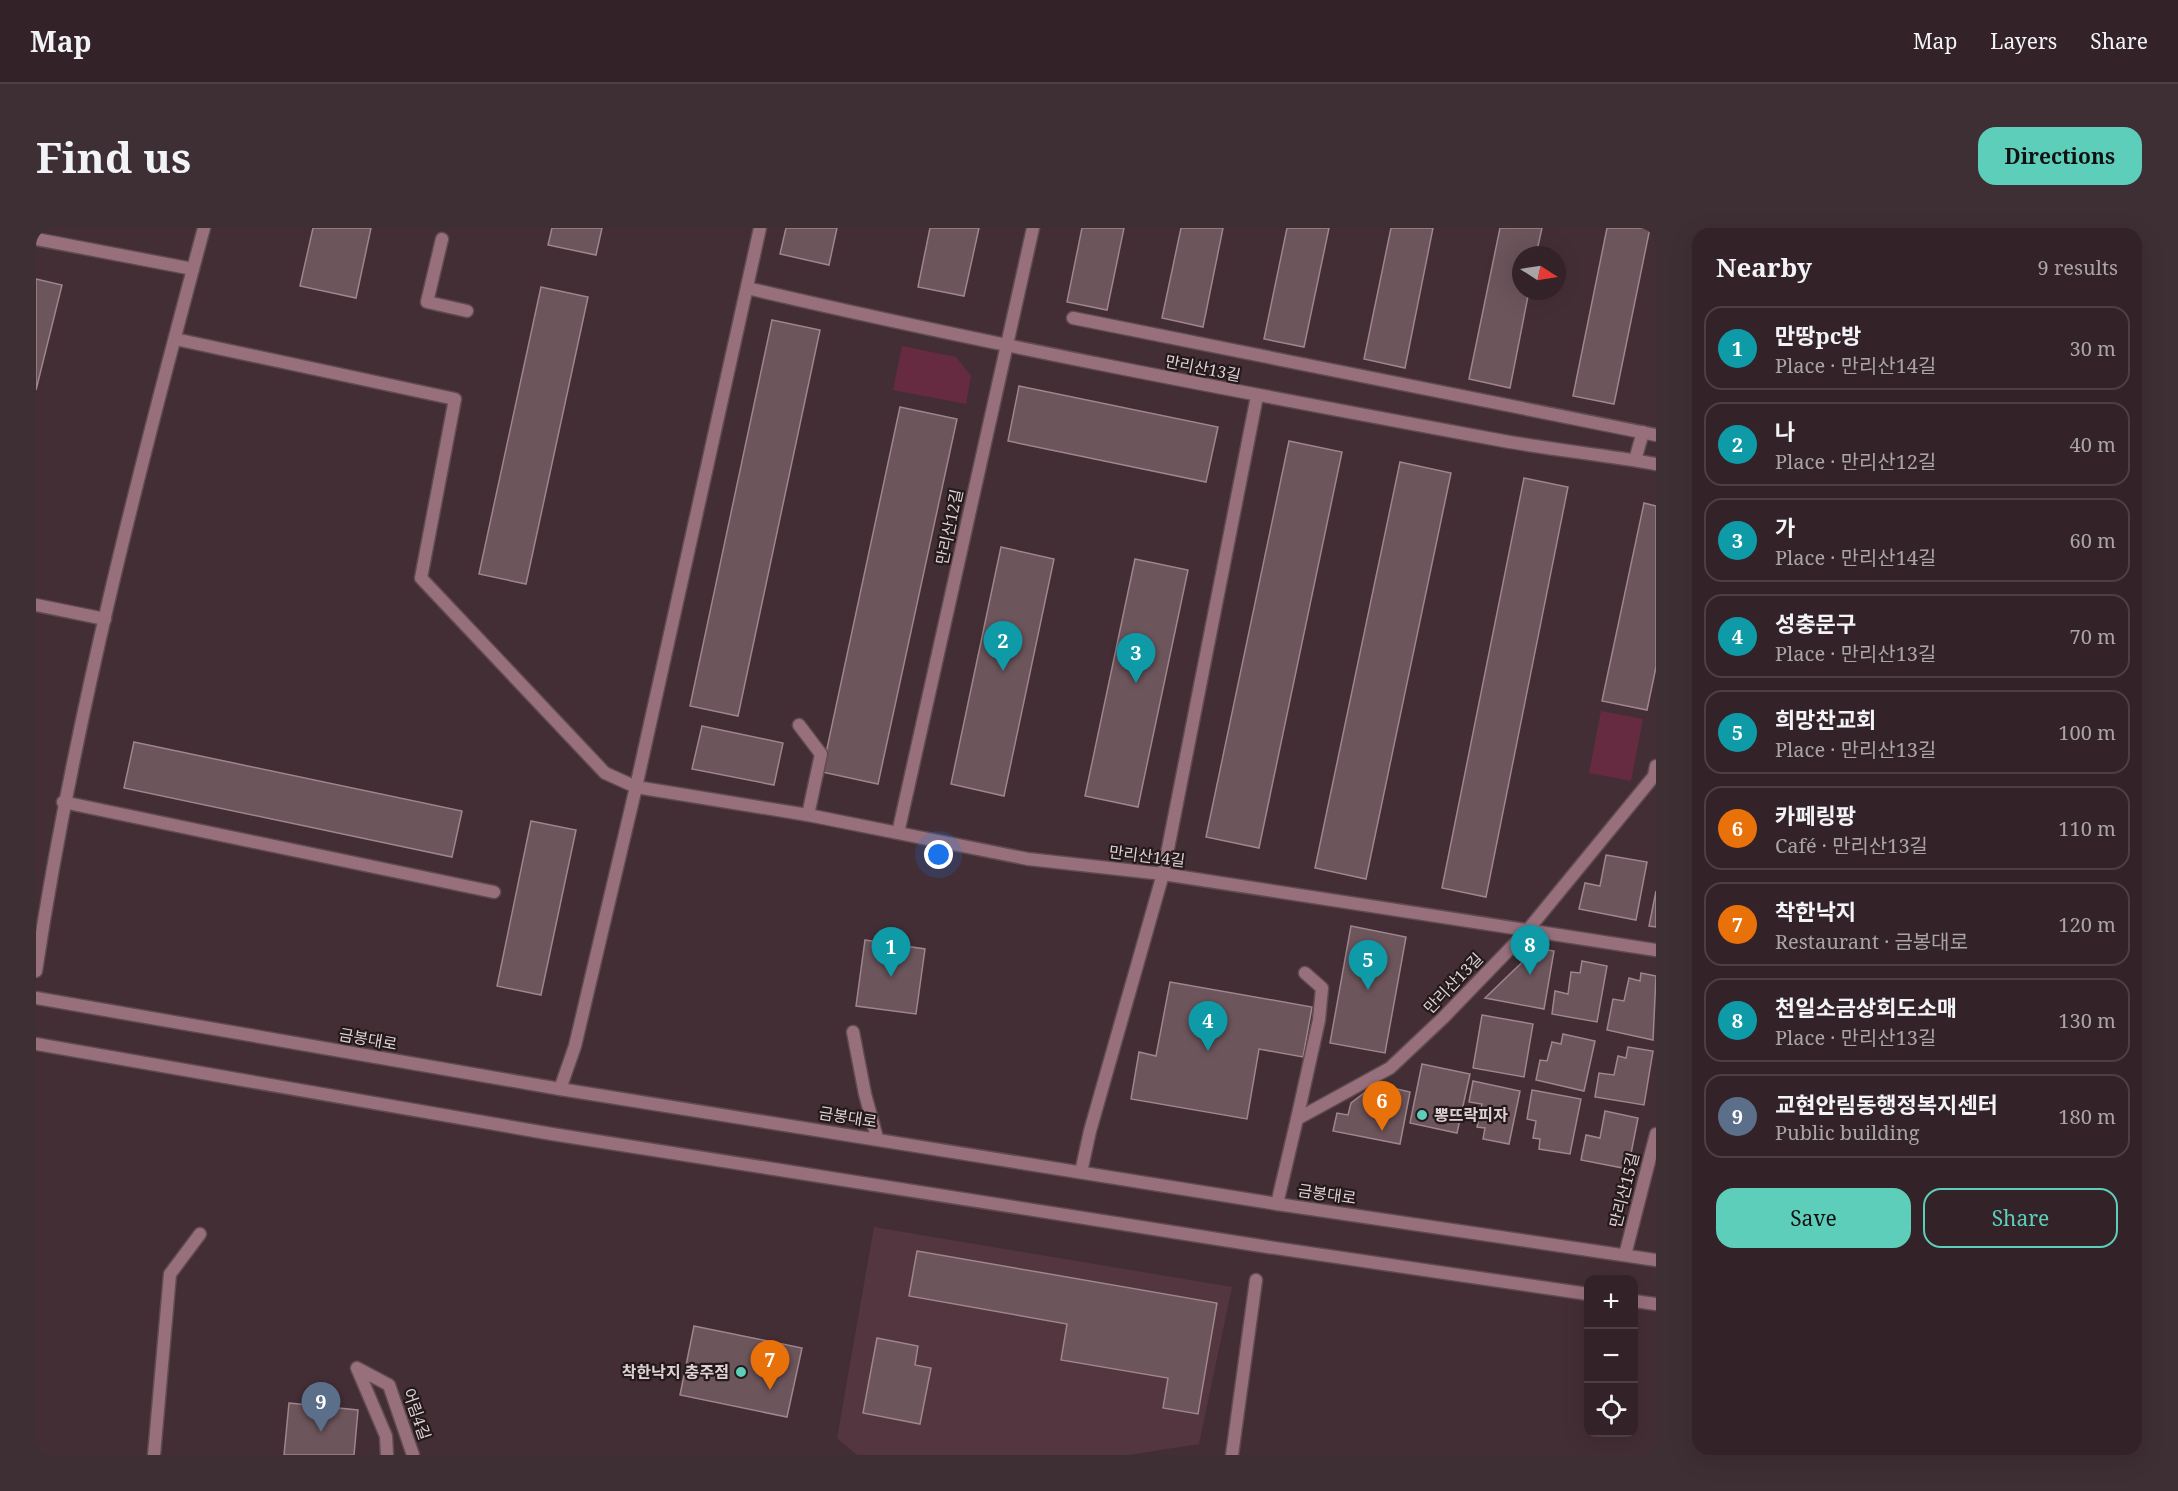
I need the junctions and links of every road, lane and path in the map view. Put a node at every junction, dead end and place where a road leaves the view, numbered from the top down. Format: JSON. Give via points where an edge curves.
{"nodes":[{"id":1,"x":204,"y":228,"type":"edge"},
{"id":2,"x":760,"y":228,"type":"edge"},
{"id":3,"x":1033,"y":228,"type":"edge"},
{"id":4,"x":442,"y":238,"type":"dead end"},
{"id":5,"x":36,"y":239,"type":"edge"},
{"id":6,"x":193,"y":269,"type":"junction"},
{"id":7,"x":747,"y":288,"type":"junction"},
{"id":8,"x":467,"y":311,"type":"dead end"},
{"id":9,"x":1073,"y":318,"type":"dead end"},
{"id":10,"x":175,"y":339,"type":"junction"},
{"id":11,"x":1007,"y":345,"type":"junction"},
{"id":12,"x":1257,"y":396,"type":"junction"},
{"id":13,"x":1650,"y":433,"type":"edge"},
{"id":14,"x":1635,"y":460,"type":"junction"},
{"id":15,"x":1656,"y":464,"type":"edge"},
{"id":16,"x":36,"y":605,"type":"edge"},
{"id":17,"x":105,"y":619,"type":"junction"},
{"id":18,"x":799,"y":725,"type":"dead end"},
{"id":19,"x":1656,"y":766,"type":"edge"},
{"id":20,"x":636,"y":787,"type":"junction"},
{"id":21,"x":63,"y":802,"type":"junction"},
{"id":22,"x":808,"y":815,"type":"junction"},
{"id":23,"x":898,"y":833,"type":"junction"},
{"id":24,"x":1163,"y":874,"type":"junction"},
{"id":25,"x":494,"y":892,"type":"dead end"},
{"id":26,"x":1527,"y":931,"type":"junction"},
{"id":27,"x":1656,"y":950,"type":"edge"},
{"id":28,"x":36,"y":971,"type":"edge"},
{"id":29,"x":1305,"y":973,"type":"dead end"},
{"id":30,"x":36,"y":998,"type":"edge"},
{"id":31,"x":853,"y":1032,"type":"dead end"},
{"id":32,"x":36,"y":1044,"type":"edge"},
{"id":33,"x":560,"y":1089,"type":"junction"},
{"id":34,"x":1297,"y":1119,"type":"junction"},
{"id":35,"x":1656,"y":1134,"type":"edge"},
{"id":36,"x":877,"y":1138,"type":"junction"},
{"id":37,"x":1081,"y":1172,"type":"junction"},
{"id":38,"x":1277,"y":1204,"type":"junction"},
{"id":39,"x":200,"y":1234,"type":"dead end"},
{"id":40,"x":1625,"y":1255,"type":"junction"},
{"id":41,"x":1656,"y":1260,"type":"edge"},
{"id":42,"x":1256,"y":1280,"type":"dead end"},
{"id":43,"x":1584,"y":1293,"type":"edge"},
{"id":44,"x":1638,"y":1301,"type":"edge"},
{"id":45,"x":1656,"y":1304,"type":"edge"},
{"id":46,"x":154,"y":1455,"type":"edge"},
{"id":47,"x":387,"y":1455,"type":"edge"},
{"id":48,"x":413,"y":1455,"type":"edge"},
{"id":49,"x":1232,"y":1455,"type":"edge"}],
"edges":[{"from":1,"to":6,"type":"street"},
{"from":2,"to":7,"type":"street"},
{"from":3,"to":11,"type":"street","name":"만리산12길"},
{"from":4,"to":8,"type":"street","via":[[427,302]]},
{"from":5,"to":6,"type":"street"},
{"from":6,"to":10,"type":"street"},
{"from":7,"to":11,"type":"street","name":"만리산13길"},
{"from":7,"to":20,"type":"street"},
{"from":9,"to":13,"type":"street"},
{"from":10,"to":17,"type":"street"},
{"from":10,"to":20,"type":"street","name":"만리산14길","via":[[455,399],[421,578],[605,773]]},
{"from":11,"to":12,"type":"street","name":"만리산13길"},
{"from":11,"to":23,"type":"street","name":"만리산12길"},
{"from":12,"to":14,"type":"street","name":"만리산13길"},
{"from":12,"to":24,"type":"street"},
{"from":13,"to":14,"type":"street"},
{"from":14,"to":15,"type":"street","name":"만리산13길"},
{"from":16,"to":17,"type":"street"},
{"from":17,"to":21,"type":"street"},
{"from":18,"to":22,"type":"street","via":[[821,754]]},
{"from":19,"to":26,"type":"street","name":"만리산13길","via":[[1654,776]]},
{"from":20,"to":22,"type":"street","name":"만리산14길"},
{"from":20,"to":33,"type":"street","via":[[575,1046]]},
{"from":21,"to":25,"type":"street"},
{"from":21,"to":28,"type":"street"},
{"from":22,"to":23,"type":"street","name":"만리산14길"},
{"from":23,"to":24,"type":"street","name":"만리산14길","via":[[1028,859]]},
{"from":24,"to":26,"type":"street","name":"만리산14길"},
{"from":24,"to":37,"type":"street"},
{"from":26,"to":27,"type":"street","name":"만리산14길"},
{"from":26,"to":34,"type":"street","name":"만리산13길","via":[[1390,1068]]},
{"from":29,"to":34,"type":"street","via":[[1322,988],[1319,1020]]},
{"from":30,"to":33,"type":"street","name":"금봉대로"},
{"from":31,"to":36,"type":"street"},
{"from":32,"to":43,"type":"street","via":[[552,1134]]},
{"from":33,"to":36,"type":"street","name":"금봉대로"},
{"from":34,"to":38,"type":"street"},
{"from":35,"to":40,"type":"street","name":"만리산15길"},
{"from":36,"to":37,"type":"street","name":"금봉대로"},
{"from":37,"to":38,"type":"street","name":"금봉대로"},
{"from":38,"to":40,"type":"street","name":"금봉대로"},
{"from":39,"to":46,"type":"street","via":[[170,1274]]},
{"from":40,"to":41,"type":"street","name":"금봉대로"},
{"from":42,"to":49,"type":"street"},
{"from":44,"to":45,"type":"street"},
{"from":47,"to":48,"type":"street","name":"어림4길","via":[[386,1436],[357,1368],[389,1384]]}]}
